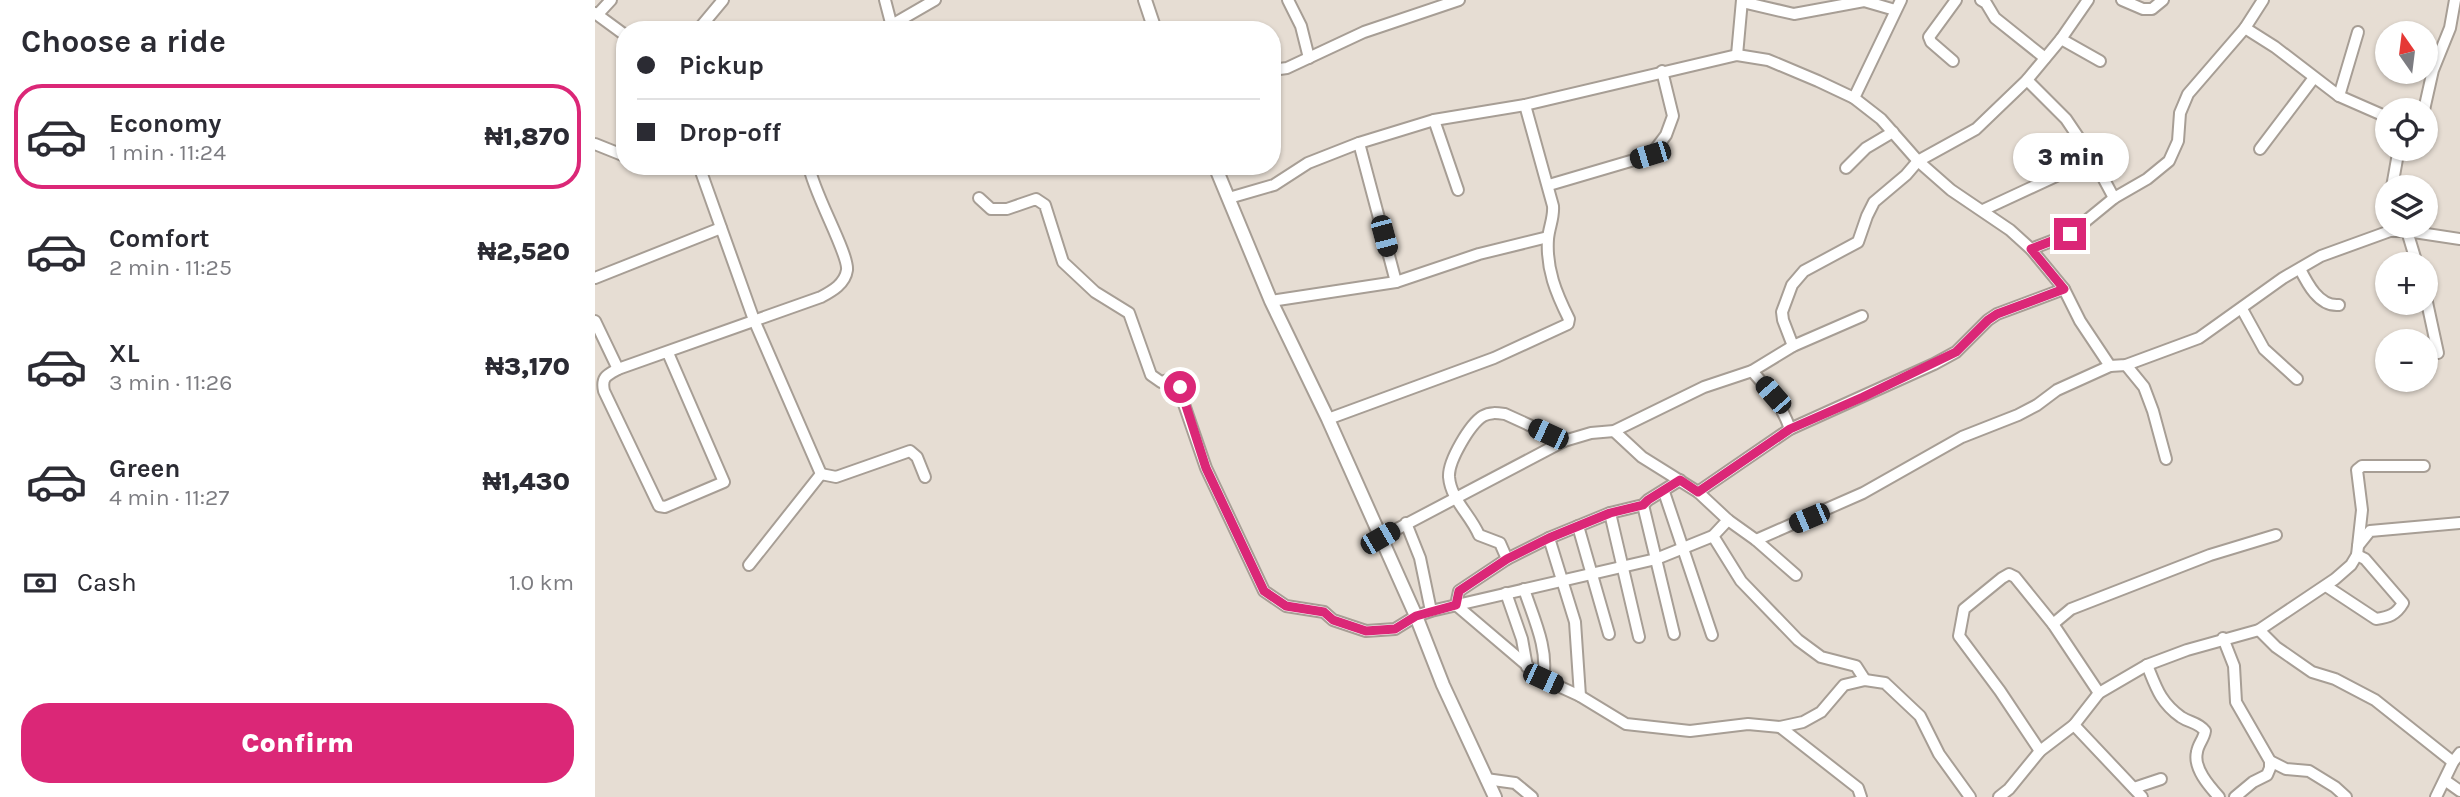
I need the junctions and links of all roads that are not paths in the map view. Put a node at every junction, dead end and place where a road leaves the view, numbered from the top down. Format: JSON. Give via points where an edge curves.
{"nodes":[{"id":1,"x":611,"y":0,"type":"edge"},
{"id":2,"x":723,"y":0,"type":"edge"},
{"id":3,"x":885,"y":0,"type":"edge"},
{"id":4,"x":935,"y":0,"type":"edge"},
{"id":5,"x":1146,"y":0,"type":"edge"},
{"id":6,"x":1288,"y":0,"type":"edge"},
{"id":7,"x":1459,"y":0,"type":"edge"},
{"id":8,"x":1956,"y":0,"type":"edge"},
{"id":9,"x":2088,"y":0,"type":"edge"},
{"id":10,"x":2122,"y":0,"type":"edge"},
{"id":11,"x":2163,"y":0,"type":"edge"},
{"id":12,"x":2263,"y":0,"type":"edge"},
{"id":13,"x":2455,"y":0,"type":"edge"},
{"id":14,"x":1742,"y":1,"type":"edge"},
{"id":15,"x":1985,"y":1,"type":"edge"},
{"id":16,"x":1898,"y":5,"type":"edge"},
{"id":17,"x":596,"y":14,"type":"edge"},
{"id":18,"x":706,"y":21,"type":"edge"},
{"id":19,"x":887,"y":21,"type":"edge"},
{"id":20,"x":898,"y":21,"type":"edge"},
{"id":21,"x":1152,"y":21,"type":"edge"},
{"id":22,"x":616,"y":28,"type":"edge"},
{"id":23,"x":2245,"y":28,"type":"junction"},
{"id":24,"x":2455,"y":31,"type":"edge"},
{"id":25,"x":2358,"y":32,"type":"dead end"},
{"id":26,"x":2061,"y":39,"type":"junction"},
{"id":27,"x":1737,"y":55,"type":"junction"},
{"id":28,"x":1309,"y":58,"type":"junction"},
{"id":29,"x":2045,"y":58,"type":"junction"},
{"id":30,"x":1953,"y":61,"type":"dead end"},
{"id":31,"x":2100,"y":61,"type":"dead end"},
{"id":32,"x":1281,"y":68,"type":"edge"},
{"id":33,"x":1662,"y":71,"type":"junction"},
{"id":34,"x":2313,"y":79,"type":"junction"},
{"id":35,"x":2027,"y":80,"type":"junction"},
{"id":36,"x":2339,"y":96,"type":"junction"},
{"id":37,"x":1854,"y":98,"type":"junction"},
{"id":38,"x":2427,"y":98,"type":"edge"},
{"id":39,"x":1525,"y":104,"type":"junction"},
{"id":40,"x":2375,"y":112,"type":"edge"},
{"id":41,"x":1434,"y":120,"type":"junction"},
{"id":42,"x":1893,"y":132,"type":"junction"},
{"id":43,"x":1359,"y":143,"type":"junction"},
{"id":44,"x":595,"y":144,"type":"edge"},
{"id":45,"x":2260,"y":149,"type":"dead end"},
{"id":46,"x":616,"y":152,"type":"edge"},
{"id":47,"x":2093,"y":159,"type":"junction"},
{"id":48,"x":1918,"y":162,"type":"junction"},
{"id":49,"x":1846,"y":168,"type":"dead end"},
{"id":50,"x":701,"y":175,"type":"edge"},
{"id":51,"x":812,"y":175,"type":"edge"},
{"id":52,"x":1219,"y":175,"type":"edge"},
{"id":53,"x":1549,"y":185,"type":"junction"},
{"id":54,"x":1458,"y":190,"type":"dead end"},
{"id":55,"x":979,"y":198,"type":"dead end"},
{"id":56,"x":1229,"y":198,"type":"junction"},
{"id":57,"x":2114,"y":198,"type":"junction"},
{"id":58,"x":1983,"y":210,"type":"junction"},
{"id":59,"x":721,"y":228,"type":"junction"},
{"id":60,"x":2375,"y":234,"type":"edge"},
{"id":61,"x":2438,"y":236,"type":"edge"},
{"id":62,"x":1548,"y":237,"type":"junction"},
{"id":63,"x":2460,"y":239,"type":"edge"},
{"id":64,"x":2031,"y":249,"type":"junction"},
{"id":65,"x":2300,"y":269,"type":"junction"},
{"id":66,"x":595,"y":278,"type":"edge"},
{"id":67,"x":1396,"y":282,"type":"junction"},
{"id":68,"x":2064,"y":289,"type":"junction"},
{"id":69,"x":1271,"y":301,"type":"junction"},
{"id":70,"x":2339,"y":305,"type":"dead end"},
{"id":71,"x":2242,"y":309,"type":"junction"},
{"id":72,"x":1862,"y":316,"type":"dead end"},
{"id":73,"x":754,"y":320,"type":"junction"},
{"id":74,"x":595,"y":321,"type":"edge"},
{"id":75,"x":1793,"y":346,"type":"junction"},
{"id":76,"x":668,"y":353,"type":"junction"},
{"id":77,"x":2126,"y":365,"type":"junction"},
{"id":78,"x":2110,"y":366,"type":"junction"},
{"id":79,"x":618,"y":369,"type":"junction"},
{"id":80,"x":1752,"y":371,"type":"junction"},
{"id":81,"x":2297,"y":379,"type":"dead end"},
{"id":82,"x":1328,"y":419,"type":"junction"},
{"id":83,"x":1790,"y":429,"type":"junction"},
{"id":84,"x":1614,"y":431,"type":"junction"},
{"id":85,"x":1564,"y":442,"type":"junction"},
{"id":86,"x":2166,"y":459,"type":"dead end"},
{"id":87,"x":2424,"y":466,"type":"dead end"},
{"id":88,"x":821,"y":474,"type":"junction"},
{"id":89,"x":925,"y":477,"type":"dead end"},
{"id":90,"x":1680,"y":480,"type":"junction"},
{"id":91,"x":1664,"y":492,"type":"junction"},
{"id":92,"x":1698,"y":492,"type":"junction"},
{"id":93,"x":1456,"y":499,"type":"junction"},
{"id":94,"x":1643,"y":505,"type":"junction"},
{"id":95,"x":1610,"y":513,"type":"junction"},
{"id":96,"x":1728,"y":520,"type":"junction"},
{"id":97,"x":2361,"y":520,"type":"junction"},
{"id":98,"x":1406,"y":523,"type":"junction"},
{"id":99,"x":2460,"y":523,"type":"edge"},
{"id":100,"x":1578,"y":526,"type":"junction"},
{"id":101,"x":2370,"y":531,"type":"junction"},
{"id":102,"x":2276,"y":535,"type":"dead end"},
{"id":103,"x":1713,"y":536,"type":"junction"},
{"id":104,"x":1380,"y":538,"type":"junction"},
{"id":105,"x":1549,"y":538,"type":"junction"},
{"id":106,"x":1756,"y":540,"type":"junction"},
{"id":107,"x":1683,"y":548,"type":"junction"},
{"id":108,"x":2358,"y":550,"type":"junction"},
{"id":109,"x":1656,"y":558,"type":"junction"},
{"id":110,"x":1507,"y":559,"type":"junction"},
{"id":111,"x":748,"y":565,"type":"dead end"},
{"id":112,"x":1622,"y":566,"type":"junction"},
{"id":113,"x":1592,"y":573,"type":"junction"},
{"id":114,"x":1796,"y":575,"type":"dead end"},
{"id":115,"x":1562,"y":579,"type":"junction"},
{"id":116,"x":2326,"y":586,"type":"junction"},
{"id":117,"x":1524,"y":589,"type":"junction"},
{"id":118,"x":1506,"y":593,"type":"junction"},
{"id":119,"x":1456,"y":605,"type":"junction"},
{"id":120,"x":1431,"y":611,"type":"junction"},
{"id":121,"x":1416,"y":616,"type":"junction"},
{"id":122,"x":2053,"y":624,"type":"junction"},
{"id":123,"x":2259,"y":630,"type":"junction"},
{"id":124,"x":1609,"y":634,"type":"dead end"},
{"id":125,"x":1674,"y":634,"type":"dead end"},
{"id":126,"x":1711,"y":635,"type":"dead end"},
{"id":127,"x":1639,"y":637,"type":"dead end"},
{"id":128,"x":2223,"y":638,"type":"junction"},
{"id":129,"x":2147,"y":664,"type":"junction"},
{"id":130,"x":1527,"y":667,"type":"junction"},
{"id":131,"x":1543,"y":679,"type":"junction"},
{"id":132,"x":1865,"y":680,"type":"junction"},
{"id":133,"x":2099,"y":693,"type":"junction"},
{"id":134,"x":1580,"y":696,"type":"junction"},
{"id":135,"x":2074,"y":725,"type":"junction"},
{"id":136,"x":1780,"y":727,"type":"junction"},
{"id":137,"x":2040,"y":751,"type":"junction"},
{"id":138,"x":2456,"y":758,"type":"edge"},
{"id":139,"x":2270,"y":761,"type":"junction"},
{"id":140,"x":1486,"y":779,"type":"junction"},
{"id":141,"x":2161,"y":779,"type":"dead end"},
{"id":142,"x":2446,"y":781,"type":"junction"},
{"id":143,"x":2460,"y":791,"type":"edge"},
{"id":144,"x":2014,"y":793,"type":"edge"},
{"id":145,"x":2138,"y":793,"type":"edge"},
{"id":146,"x":1495,"y":797,"type":"edge"},
{"id":147,"x":1532,"y":797,"type":"edge"},
{"id":148,"x":1861,"y":797,"type":"edge"},
{"id":149,"x":1969,"y":797,"type":"edge"},
{"id":150,"x":1999,"y":797,"type":"edge"},
{"id":151,"x":2219,"y":797,"type":"edge"},
{"id":152,"x":2235,"y":797,"type":"edge"},
{"id":153,"x":2346,"y":797,"type":"edge"},
{"id":154,"x":2437,"y":797,"type":"edge"}],
"edges":[{"from":1,"to":17,"type":"street"},
{"from":2,"to":18,"type":"street"},
{"from":3,"to":19,"type":"street"},
{"from":4,"to":20,"type":"street"},
{"from":5,"to":21,"type":"main road"},
{"from":6,"to":28,"type":"street"},
{"from":7,"to":28,"type":"street","via":[[1364,32]]},
{"from":8,"to":30,"type":"street","via":[[1929,37]]},
{"from":9,"to":26,"type":"street"},
{"from":10,"to":11,"type":"street","via":[[2152,9]]},
{"from":12,"to":23,"type":"street"},
{"from":13,"to":24,"type":"street"},
{"from":14,"to":16,"type":"street","via":[[1794,14],[1864,1]]},
{"from":14,"to":27,"type":"street"},
{"from":15,"to":29,"type":"street","via":[[1994,18]]},
{"from":16,"to":37,"type":"street"},
{"from":17,"to":22,"type":"street"},
{"from":23,"to":34,"type":"street"},
{"from":23,"to":57,"type":"street","via":[[2188,94],[2169,161]]},
{"from":24,"to":38,"type":"street","via":[[2433,71]]},
{"from":25,"to":36,"type":"street"},
{"from":26,"to":29,"type":"street"},
{"from":26,"to":31,"type":"street"},
{"from":27,"to":33,"type":"street"},
{"from":27,"to":37,"type":"street","via":[[1768,60]]},
{"from":28,"to":32,"type":"street"},
{"from":29,"to":35,"type":"street"},
{"from":33,"to":39,"type":"street"},
{"from":33,"to":53,"type":"street","via":[[1673,117],[1650,155]]},
{"from":34,"to":36,"type":"street"},
{"from":34,"to":45,"type":"street"},
{"from":35,"to":47,"type":"street","via":[[2066,119]]},
{"from":35,"to":48,"type":"street","via":[[1976,129]]},
{"from":36,"to":40,"type":"street"},
{"from":37,"to":42,"type":"street"},
{"from":39,"to":41,"type":"street"},
{"from":39,"to":53,"type":"street"},
{"from":41,"to":43,"type":"street"},
{"from":41,"to":54,"type":"street"},
{"from":42,"to":48,"type":"street"},
{"from":42,"to":49,"type":"street","via":[[1865,148]]},
{"from":43,"to":56,"type":"street","via":[[1308,163],[1274,186]]},
{"from":43,"to":67,"type":"street"},
{"from":44,"to":46,"type":"street"},
{"from":47,"to":57,"type":"street"},
{"from":47,"to":58,"type":"street"},
{"from":48,"to":58,"type":"street"},
{"from":48,"to":75,"type":"street","via":[[1874,202],[1858,243],[1804,271],[1792,285],[1782,312]]},
{"from":50,"to":59,"type":"street"},
{"from":51,"to":73,"type":"street","via":[[847,263],[845,278],[821,297]]},
{"from":52,"to":56,"type":"main road"},
{"from":53,"to":62,"type":"street","via":[[1554,217]]},
{"from":55,"to":121,"type":"street","via":[[991,209],[1041,201],[1063,262],[1095,292],[1129,313],[1151,375],[1161,382],[1175,377],[1206,468],[1264,591],[1286,606],[1324,612],[1333,620],[1366,631],[1395,629]]},
{"from":56,"to":69,"type":"main road"},
{"from":57,"to":64,"type":"street","via":[[2070,234]]},
{"from":58,"to":64,"type":"street"},
{"from":59,"to":66,"type":"street"},
{"from":59,"to":73,"type":"street"},
{"from":60,"to":65,"type":"street"},
{"from":61,"to":63,"type":"street"},
{"from":62,"to":67,"type":"street"},
{"from":62,"to":82,"type":"street","via":[[1553,286],[1569,319],[1564,328]]},
{"from":64,"to":68,"type":"street"},
{"from":65,"to":70,"type":"street","via":[[2310,290],[2333,306]]},
{"from":65,"to":71,"type":"street"},
{"from":67,"to":69,"type":"street"},
{"from":68,"to":78,"type":"street"},
{"from":68,"to":83,"type":"street","via":[[1997,314],[1956,352]]},
{"from":69,"to":82,"type":"main road"},
{"from":71,"to":77,"type":"street","via":[[2199,338]]},
{"from":71,"to":81,"type":"street","via":[[2264,349]]},
{"from":72,"to":75,"type":"street"},
{"from":73,"to":76,"type":"street"},
{"from":73,"to":88,"type":"street"},
{"from":74,"to":79,"type":"street"},
{"from":75,"to":80,"type":"street"},
{"from":76,"to":79,"type":"street"},
{"from":76,"to":79,"type":"street","via":[[724,482],[671,506],[659,506],[604,391],[605,375]]},
{"from":77,"to":78,"type":"street"},
{"from":77,"to":86,"type":"street","via":[[2144,387]]},
{"from":78,"to":106,"type":"street","via":[[2057,390],[2018,415],[1962,437],[1863,493]]},
{"from":80,"to":83,"type":"street","via":[[1785,413]]},
{"from":80,"to":84,"type":"street","via":[[1704,387]]},
{"from":82,"to":104,"type":"main road"},
{"from":83,"to":92,"type":"street"},
{"from":84,"to":85,"type":"street"},
{"from":84,"to":90,"type":"street","via":[[1642,457]]},
{"from":85,"to":93,"type":"street"},
{"from":85,"to":93,"type":"street","via":[[1505,414],[1483,416],[1465,435],[1450,469]]},
{"from":87,"to":97,"type":"street","via":[[2362,466],[2357,470]]},
{"from":88,"to":89,"type":"street","via":[[836,477],[910,451]]},
{"from":88,"to":111,"type":"street"},
{"from":90,"to":91,"type":"street"},
{"from":90,"to":92,"type":"street"},
{"from":91,"to":94,"type":"street"},
{"from":91,"to":107,"type":"street"},
{"from":92,"to":96,"type":"street"},
{"from":93,"to":98,"type":"street"},
{"from":93,"to":110,"type":"street","via":[[1479,535],[1500,543]]},
{"from":94,"to":95,"type":"street"},
{"from":94,"to":109,"type":"street"},
{"from":95,"to":100,"type":"street"},
{"from":95,"to":112,"type":"street"},
{"from":96,"to":103,"type":"street"},
{"from":96,"to":106,"type":"street"},
{"from":97,"to":101,"type":"street"},
{"from":97,"to":108,"type":"street"},
{"from":98,"to":104,"type":"street"},
{"from":98,"to":120,"type":"street","via":[[1420,558]]},
{"from":99,"to":101,"type":"street"},
{"from":100,"to":105,"type":"street"},
{"from":100,"to":113,"type":"street"},
{"from":101,"to":108,"type":"street"},
{"from":102,"to":122,"type":"street","via":[[2210,555],[2071,609]]},
{"from":103,"to":107,"type":"street"},
{"from":103,"to":132,"type":"street","via":[[1741,581],[1798,640],[1821,657],[1856,666]]},
{"from":104,"to":121,"type":"main road"},
{"from":105,"to":110,"type":"street"},
{"from":105,"to":115,"type":"street"},
{"from":106,"to":114,"type":"street"},
{"from":107,"to":109,"type":"street"},
{"from":107,"to":126,"type":"street"},
{"from":108,"to":116,"type":"street","via":[[2351,565]]},
{"from":108,"to":116,"type":"street","via":[[2403,603],[2398,611],[2376,619]]},
{"from":109,"to":112,"type":"street"},
{"from":109,"to":125,"type":"street"},
{"from":110,"to":119,"type":"street","via":[[1459,591]]},
{"from":112,"to":113,"type":"street"},
{"from":112,"to":127,"type":"street"},
{"from":113,"to":115,"type":"street"},
{"from":113,"to":124,"type":"street"},
{"from":115,"to":117,"type":"street"},
{"from":115,"to":134,"type":"street","via":[[1575,622]]},
{"from":116,"to":123,"type":"street"},
{"from":117,"to":118,"type":"street"},
{"from":117,"to":131,"type":"street","via":[[1542,642]]},
{"from":118,"to":119,"type":"street"},
{"from":118,"to":130,"type":"street"},
{"from":119,"to":120,"type":"street"},
{"from":119,"to":130,"type":"street"},
{"from":120,"to":121,"type":"street"},
{"from":121,"to":140,"type":"main road"},
{"from":122,"to":133,"type":"street"},
{"from":122,"to":137,"type":"street","via":[[2009,574],[1964,609],[1959,636]]},
{"from":123,"to":128,"type":"street"},
{"from":123,"to":138,"type":"street","via":[[2312,672],[2375,700]]},
{"from":128,"to":129,"type":"street"},
{"from":128,"to":139,"type":"street","via":[[2234,666],[2236,702]]},
{"from":129,"to":133,"type":"street"},
{"from":129,"to":151,"type":"street","via":[[2163,702],[2206,731],[2197,762]]},
{"from":130,"to":131,"type":"street"},
{"from":131,"to":134,"type":"street"},
{"from":132,"to":136,"type":"street","via":[[1844,685],[1821,712],[1803,722]]},
{"from":132,"to":149,"type":"street","via":[[1885,683],[1920,716],[1938,754]]},
{"from":133,"to":135,"type":"street"},
{"from":134,"to":136,"type":"street","via":[[1626,724],[1691,731],[1748,723]]},
{"from":135,"to":137,"type":"street"},
{"from":135,"to":145,"type":"street"},
{"from":136,"to":148,"type":"street","via":[[1858,788]]},
{"from":137,"to":144,"type":"street"},
{"from":138,"to":142,"type":"street"},
{"from":139,"to":152,"type":"street","via":[[2267,775]]},
{"from":139,"to":153,"type":"street","via":[[2286,769],[2309,771]]},
{"from":140,"to":146,"type":"main road"},
{"from":140,"to":147,"type":"street","via":[[1515,783]]},
{"from":141,"to":145,"type":"street"},
{"from":142,"to":143,"type":"street"},
{"from":142,"to":154,"type":"street"},
{"from":144,"to":150,"type":"street"}]}
